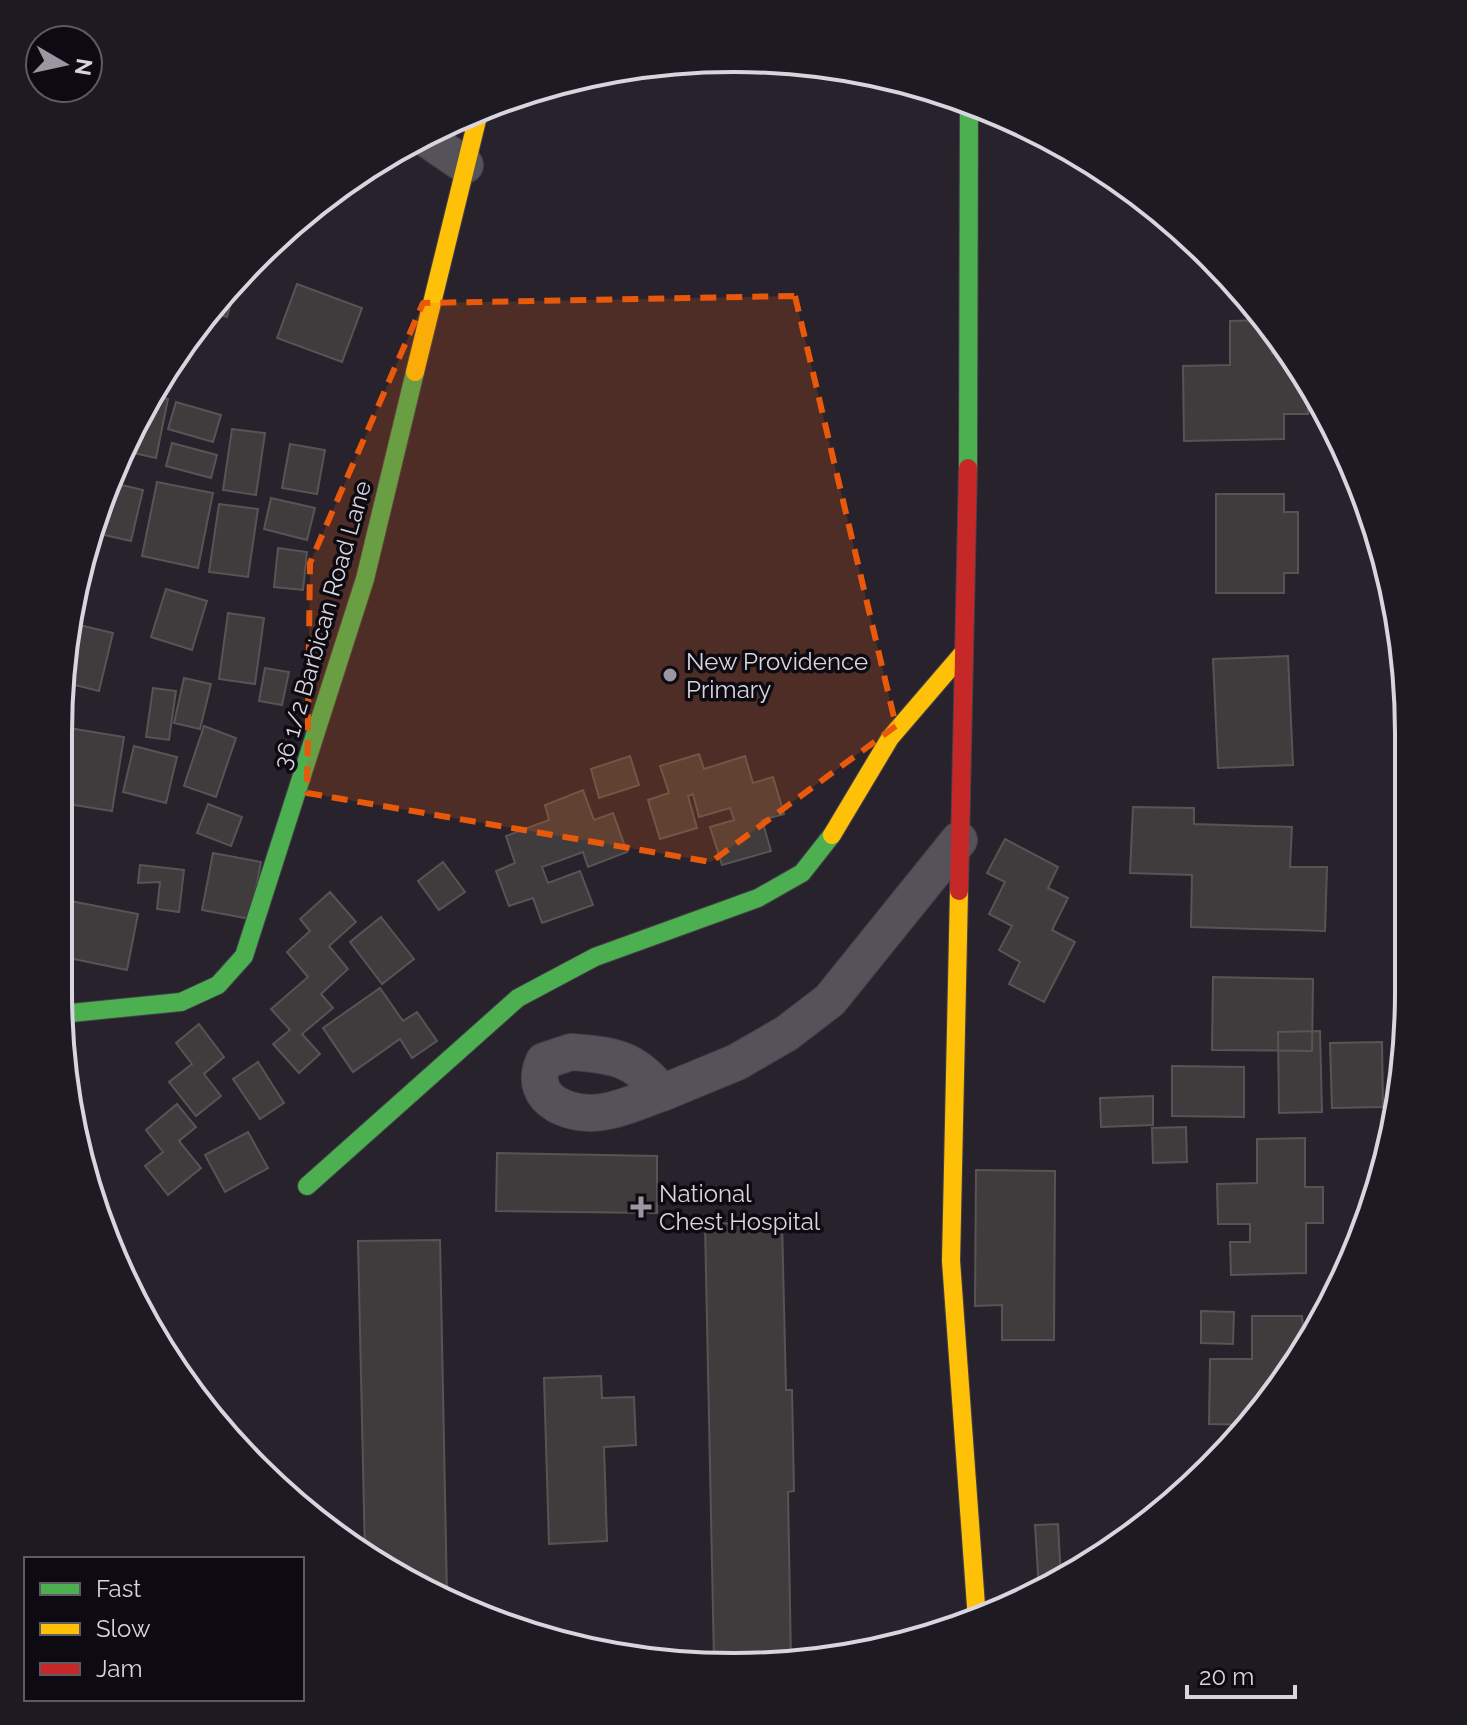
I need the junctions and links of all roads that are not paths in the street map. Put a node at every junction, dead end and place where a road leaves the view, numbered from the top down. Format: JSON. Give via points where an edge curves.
{"nodes":[{"id":1,"x":969,"y":115,"type":"edge"},
{"id":2,"x":476,"y":124,"type":"edge"},
{"id":3,"x":434,"y":144,"type":"edge"},
{"id":4,"x":465,"y":165,"type":"junction"},
{"id":5,"x":963,"y":653,"type":"junction"},
{"id":6,"x":959,"y":840,"type":"junction"},
{"id":7,"x":72,"y":1013,"type":"edge"},
{"id":8,"x":662,"y":1093,"type":"dead end"},
{"id":9,"x":307,"y":1186,"type":"dead end"},
{"id":10,"x":976,"y":1607,"type":"edge"}],
"edges":[{"from":1,"to":5,"type":"street"},
{"from":2,"to":4,"type":"street","name":"36 1/2 Barbican Road Lane"},
{"from":3,"to":4,"type":"street"},
{"from":4,"to":7,"type":"street","name":"36 1/2 Barbican Road Lane","via":[[365,579],[244,956],[218,985],[181,1002]]},
{"from":5,"to":6,"type":"street"},
{"from":5,"to":9,"type":"street","via":[[890,738],[835,831],[802,873],[758,898],[595,957],[518,998]]},
{"from":6,"to":8,"type":"street","via":[[830,1000],[737,1062]]},
{"from":6,"to":10,"type":"street","via":[[951,1261]]}]}
